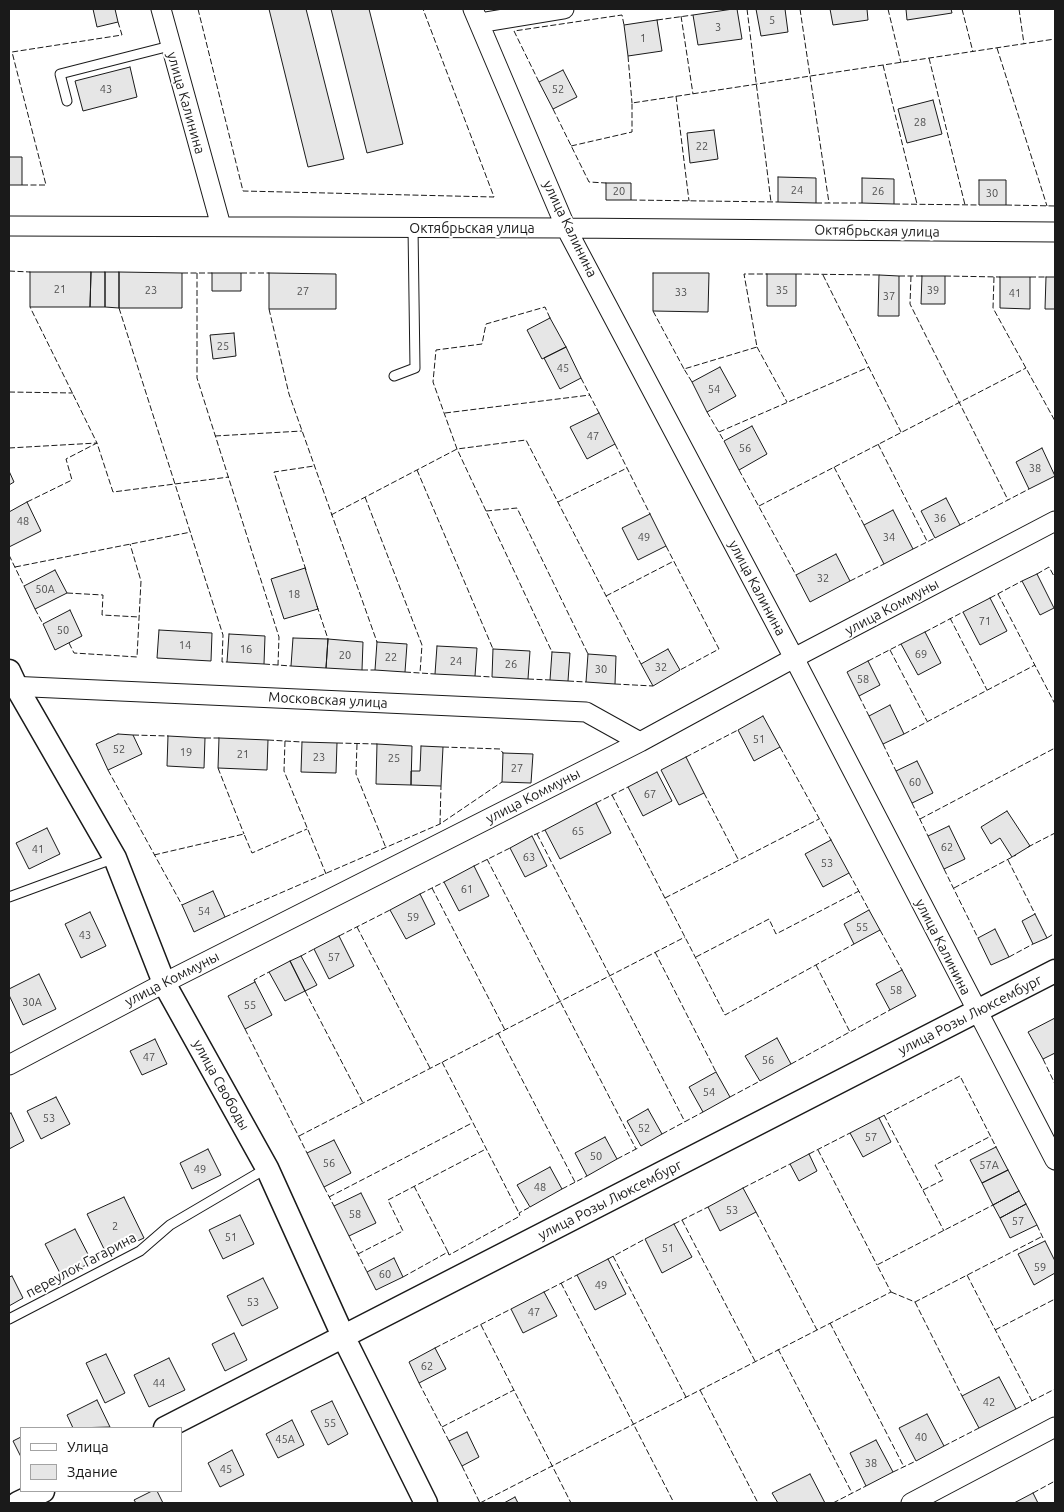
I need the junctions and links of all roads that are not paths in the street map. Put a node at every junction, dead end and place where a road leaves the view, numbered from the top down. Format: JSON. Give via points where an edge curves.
{"nodes":[{"id":1,"x":161,"y":9,"type":"edge"},
{"id":2,"x":564,"y":9,"type":"edge"},
{"id":3,"x":476,"y":16,"type":"edge"},
{"id":4,"x":170,"y":46,"type":"junction"},
{"id":5,"x":67,"y":101,"type":"dead end"},
{"id":6,"x":9,"y":226,"type":"edge"},
{"id":7,"x":221,"y":226,"type":"junction"},
{"id":8,"x":413,"y":228,"type":"junction"},
{"id":9,"x":566,"y":228,"type":"junction"},
{"id":10,"x":1055,"y":232,"type":"edge"},
{"id":11,"x":394,"y":376,"type":"dead end"},
{"id":12,"x":1055,"y":520,"type":"edge"},
{"id":13,"x":794,"y":658,"type":"junction"},
{"id":14,"x":11,"y":681,"type":"edge"},
{"id":15,"x":640,"y":742,"type":"junction"},
{"id":16,"x":116,"y":858,"type":"junction"},
{"id":17,"x":9,"y":897,"type":"edge"},
{"id":18,"x":1055,"y":972,"type":"edge"},
{"id":19,"x":164,"y":983,"type":"junction"},
{"id":20,"x":977,"y":1012,"type":"junction"},
{"id":21,"x":9,"y":1065,"type":"edge"},
{"id":22,"x":1055,"y":1160,"type":"edge"},
{"id":23,"x":267,"y":1168,"type":"junction"},
{"id":24,"x":9,"y":1319,"type":"edge"},
{"id":25,"x":343,"y":1336,"type":"junction"},
{"id":26,"x":166,"y":1427,"type":"edge"},
{"id":27,"x":1055,"y":1427,"type":"edge"},
{"id":28,"x":41,"y":1492,"type":"edge"},
{"id":29,"x":18,"y":1503,"type":"edge"},
{"id":30,"x":426,"y":1503,"type":"edge"},
{"id":31,"x":911,"y":1503,"type":"edge"}],
"edges":[{"from":1,"to":4,"type":"street","name":"улица Калинина"},
{"from":2,"to":3,"type":"street"},
{"from":3,"to":9,"type":"street","name":"улица Калинина"},
{"from":4,"to":5,"type":"lane","via":[[60,74]]},
{"from":4,"to":7,"type":"street","name":"улица Калинина"},
{"from":6,"to":7,"type":"street","name":"Октябрьская улица"},
{"from":7,"to":8,"type":"street","name":"Октябрьская улица"},
{"from":8,"to":9,"type":"street","name":"Октябрьская улица"},
{"from":8,"to":11,"type":"lane","via":[[415,368]]},
{"from":9,"to":10,"type":"street","name":"Октябрьская улица"},
{"from":9,"to":13,"type":"street","name":"улица Калинина"},
{"from":12,"to":13,"type":"street","name":"улица Коммуны"},
{"from":13,"to":15,"type":"street","name":"улица Коммуны"},
{"from":13,"to":20,"type":"street","name":"улица Калинина"},
{"from":14,"to":15,"type":"street","name":"Московская улица","via":[[586,712]]},
{"from":14,"to":16,"type":"street","name":"улица Свободы"},
{"from":15,"to":19,"type":"street","name":"улица Коммуны"},
{"from":16,"to":17,"type":"lane"},
{"from":16,"to":19,"type":"street","name":"улица Свободы"},
{"from":18,"to":20,"type":"street","name":"улица Розы Люксембург"},
{"from":19,"to":21,"type":"street","name":"улица Коммуны"},
{"from":19,"to":23,"type":"street","name":"улица Свободы"},
{"from":20,"to":22,"type":"street","name":"улица Калинина"},
{"from":20,"to":25,"type":"street","name":"улица Розы Люксембург"},
{"from":23,"to":24,"type":"lane","name":"переулок Гагарина","via":[[170,1225],[140,1251]]},
{"from":23,"to":25,"type":"street","name":"улица Свободы"},
{"from":25,"to":26,"type":"street","name":"улица Розы Люксембург"},
{"from":25,"to":30,"type":"street","name":"улица Свободы"},
{"from":27,"to":31,"type":"street"},
{"from":28,"to":29,"type":"street"}]}
